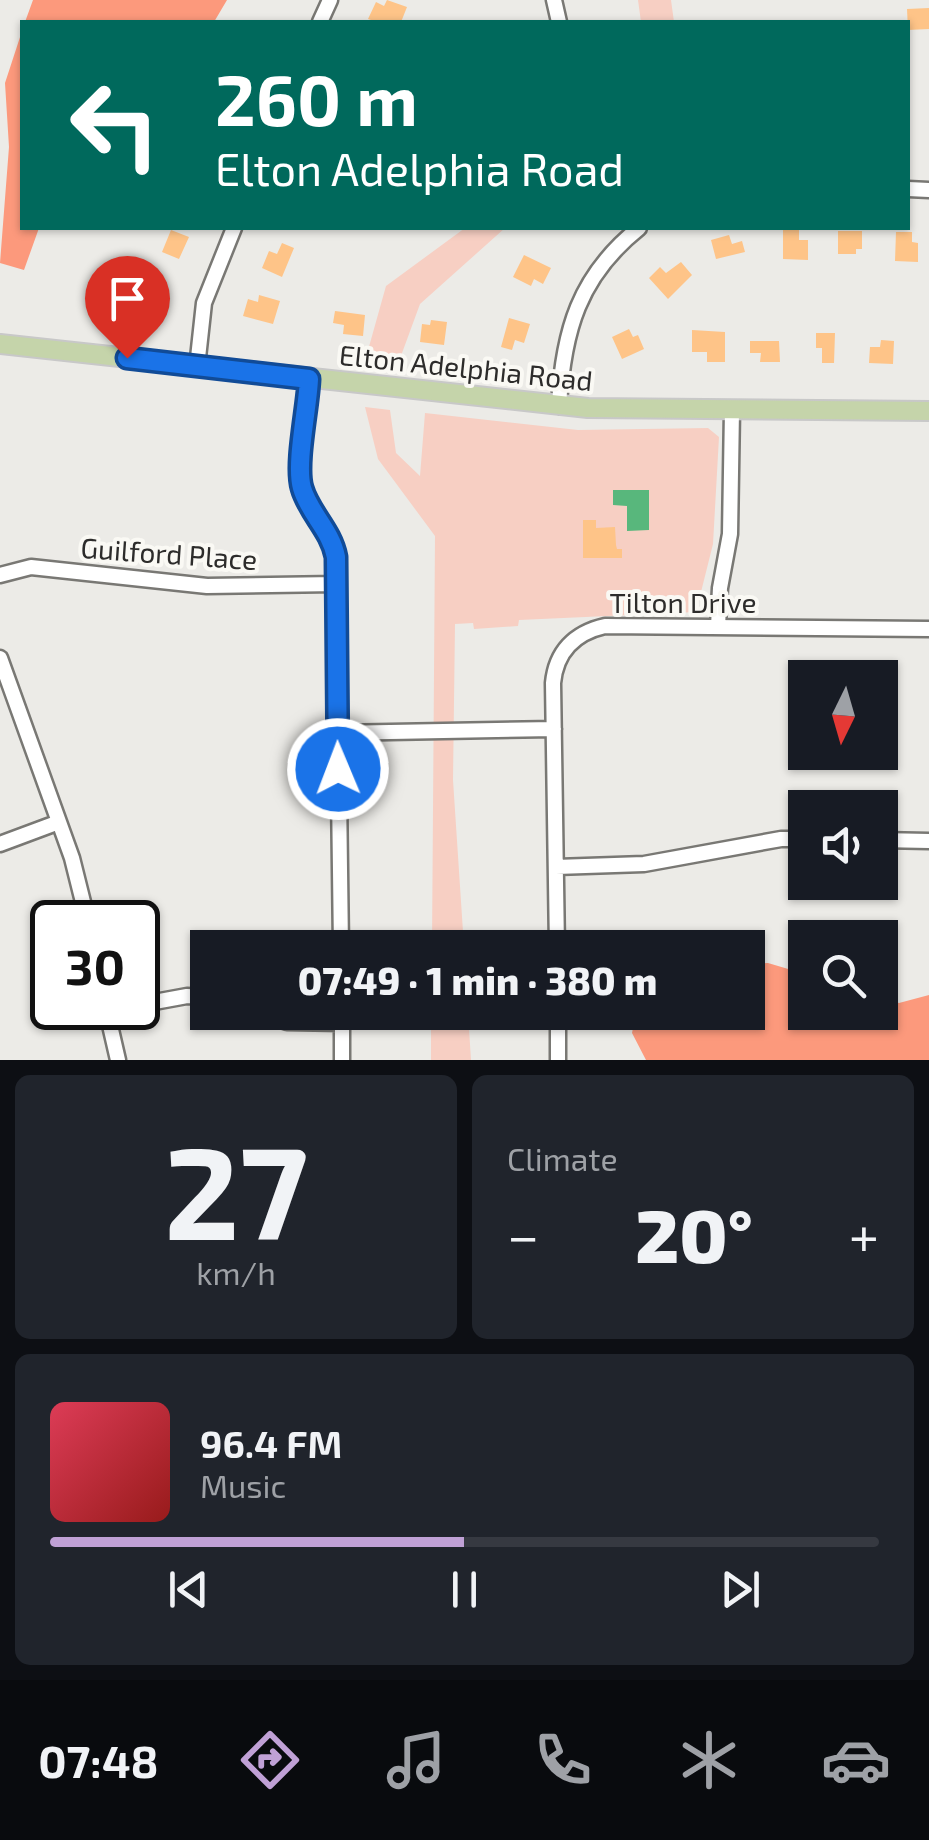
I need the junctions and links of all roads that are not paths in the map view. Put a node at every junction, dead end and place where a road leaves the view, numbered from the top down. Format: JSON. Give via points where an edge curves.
{"nodes":[{"id":1,"x":233,"y":230,"type":"edge"},
{"id":2,"x":637,"y":230,"type":"edge"},
{"id":3,"x":0,"y":344,"type":"edge"},
{"id":4,"x":197,"y":367,"type":"junction"},
{"id":5,"x":309,"y":379,"type":"junction"},
{"id":6,"x":559,"y":406,"type":"junction"},
{"id":7,"x":732,"y":410,"type":"junction"},
{"id":8,"x":929,"y":411,"type":"edge"},
{"id":9,"x":0,"y":575,"type":"edge"},
{"id":10,"x":336,"y":584,"type":"junction"},
{"id":11,"x":718,"y":626,"type":"junction"},
{"id":12,"x":929,"y":629,"type":"edge"},
{"id":13,"x":0,"y":658,"type":"edge"},
{"id":14,"x":554,"y":730,"type":"junction"},
{"id":15,"x":338,"y":733,"type":"junction"},
{"id":16,"x":60,"y":822,"type":"junction"},
{"id":17,"x":788,"y":839,"type":"edge"},
{"id":18,"x":898,"y":840,"type":"edge"},
{"id":19,"x":929,"y":840,"type":"edge"},
{"id":20,"x":0,"y":844,"type":"edge"},
{"id":21,"x":556,"y":867,"type":"junction"},
{"id":22,"x":83,"y":900,"type":"edge"},
{"id":23,"x":341,"y":930,"type":"edge"},
{"id":24,"x":557,"y":930,"type":"edge"},
{"id":25,"x":190,"y":996,"type":"edge"},
{"id":26,"x":160,"y":1001,"type":"edge"},
{"id":27,"x":111,"y":1030,"type":"edge"},
{"id":28,"x":342,"y":1030,"type":"edge"},
{"id":29,"x":558,"y":1030,"type":"edge"},
{"id":30,"x":118,"y":1060,"type":"edge"},
{"id":31,"x":342,"y":1060,"type":"edge"},
{"id":32,"x":558,"y":1060,"type":"edge"}],
"edges":[{"from":1,"to":4,"type":"street","via":[[204,302]]},
{"from":2,"to":6,"type":"street","via":[[600,266],[577,307],[563,354]]},
{"from":3,"to":4,"type":"main road","name":"Elton Adelphia Road"},
{"from":4,"to":5,"type":"main road","name":"Elton Adelphia Road"},
{"from":5,"to":6,"type":"main road","name":"Elton Adelphia Road"},
{"from":5,"to":10,"type":"street","via":[[300,479],[334,550]]},
{"from":6,"to":7,"type":"main road","name":"Elton Adelphia Road"},
{"from":7,"to":8,"type":"main road","name":"Elton Adelphia Road"},
{"from":7,"to":11,"type":"street","via":[[730,534]]},
{"from":9,"to":10,"type":"street","name":"Guilford Place","via":[[31,568],[207,586]]},
{"from":10,"to":15,"type":"street"},
{"from":11,"to":12,"type":"street","name":"Tilton Drive"},
{"from":11,"to":14,"type":"street","name":"Tilton Drive","via":[[604,626],[582,633],[556,667]]},
{"from":13,"to":16,"type":"street"},
{"from":14,"to":15,"type":"street"},
{"from":14,"to":21,"type":"street","name":"Tilton Drive"},
{"from":15,"to":23,"type":"street"},
{"from":16,"to":20,"type":"street"},
{"from":16,"to":22,"type":"street"},
{"from":17,"to":21,"type":"street","via":[[644,864]]},
{"from":18,"to":19,"type":"street"},
{"from":21,"to":24,"type":"street","name":"Tilton Drive"},
{"from":25,"to":26,"type":"street"},
{"from":27,"to":30,"type":"street"},
{"from":28,"to":31,"type":"street"},
{"from":29,"to":32,"type":"street"}]}
